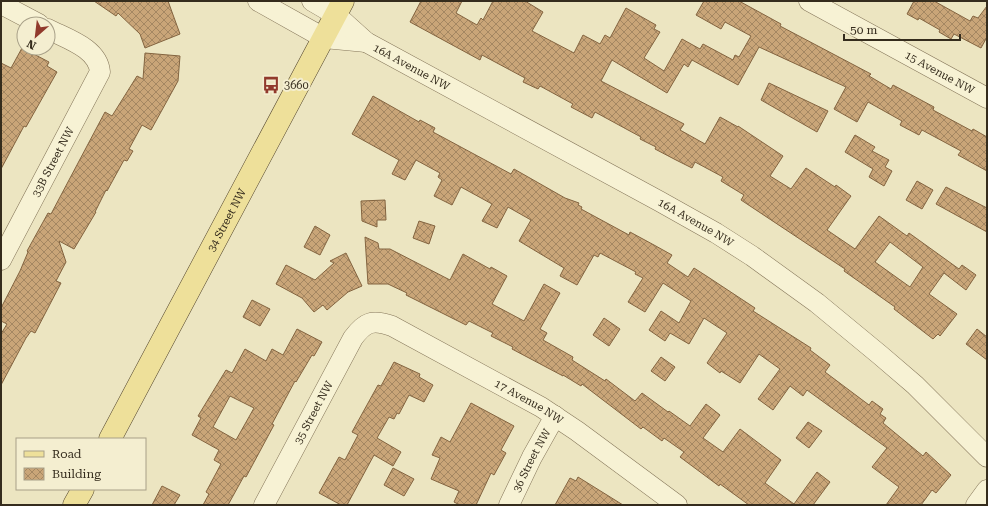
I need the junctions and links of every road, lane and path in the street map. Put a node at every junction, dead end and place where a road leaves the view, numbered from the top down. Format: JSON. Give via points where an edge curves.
{"nodes":[{"id":1,"x":258,"y":1,"type":"edge"},
{"id":2,"x":312,"y":1,"type":"edge"},
{"id":3,"x":809,"y":1,"type":"edge"},
{"id":4,"x":1,"y":4,"type":"edge"},
{"id":5,"x":340,"y":8,"type":"edge"},
{"id":6,"x":24,"y":16,"type":"edge"},
{"id":7,"x":56,"y":33,"type":"edge"},
{"id":8,"x":324,"y":38,"type":"junction"},
{"id":9,"x":366,"y":42,"type":"junction"},
{"id":10,"x":985,"y":91,"type":"edge"},
{"id":11,"x":1,"y":260,"type":"edge"},
{"id":12,"x":367,"y":323,"type":"joint"},
{"id":13,"x":555,"y":416,"type":"junction"},
{"id":14,"x":111,"y":438,"type":"edge"},
{"id":15,"x":987,"y":457,"type":"edge"},
{"id":16,"x":82,"y":490,"type":"edge"},
{"id":17,"x":987,"y":490,"type":"edge"},
{"id":18,"x":75,"y":505,"type":"edge"},
{"id":19,"x":264,"y":505,"type":"edge"},
{"id":20,"x":509,"y":505,"type":"edge"},
{"id":21,"x":677,"y":505,"type":"edge"},
{"id":22,"x":976,"y":505,"type":"edge"}],
"edges":[{"from":1,"to":8,"type":"street","name":"16A Avenue NW"},
{"from":2,"to":5,"type":"street","name":"16A Avenue NW"},
{"from":3,"to":10,"type":"street","name":"15 Avenue NW"},
{"from":4,"to":6,"type":"street"},
{"from":5,"to":8,"type":"main road","name":"34 Street NW"},
{"from":5,"to":9,"type":"street","name":"16A Avenue NW"},
{"from":7,"to":11,"type":"street","name":"33B Street NW","via":[[87,49],[99,64],[100,72]]},
{"from":8,"to":9,"type":"street","name":"16A Avenue NW"},
{"from":8,"to":14,"type":"main road","name":"34 Street NW"},
{"from":9,"to":15,"type":"street","name":"16A Avenue NW","via":[[665,204],[752,256],[817,303],[880,354]]},
{"from":12,"to":13,"type":"street","name":"17 Avenue NW","via":[[392,326],[527,398]]},
{"from":12,"to":19,"type":"street","name":"35 Street NW","via":[[353,338]]},
{"from":13,"to":20,"type":"street","name":"36 Street NW"},
{"from":13,"to":21,"type":"street","name":"17 Avenue NW"},
{"from":16,"to":18,"type":"main road"},
{"from":17,"to":22,"type":"street"}]}
